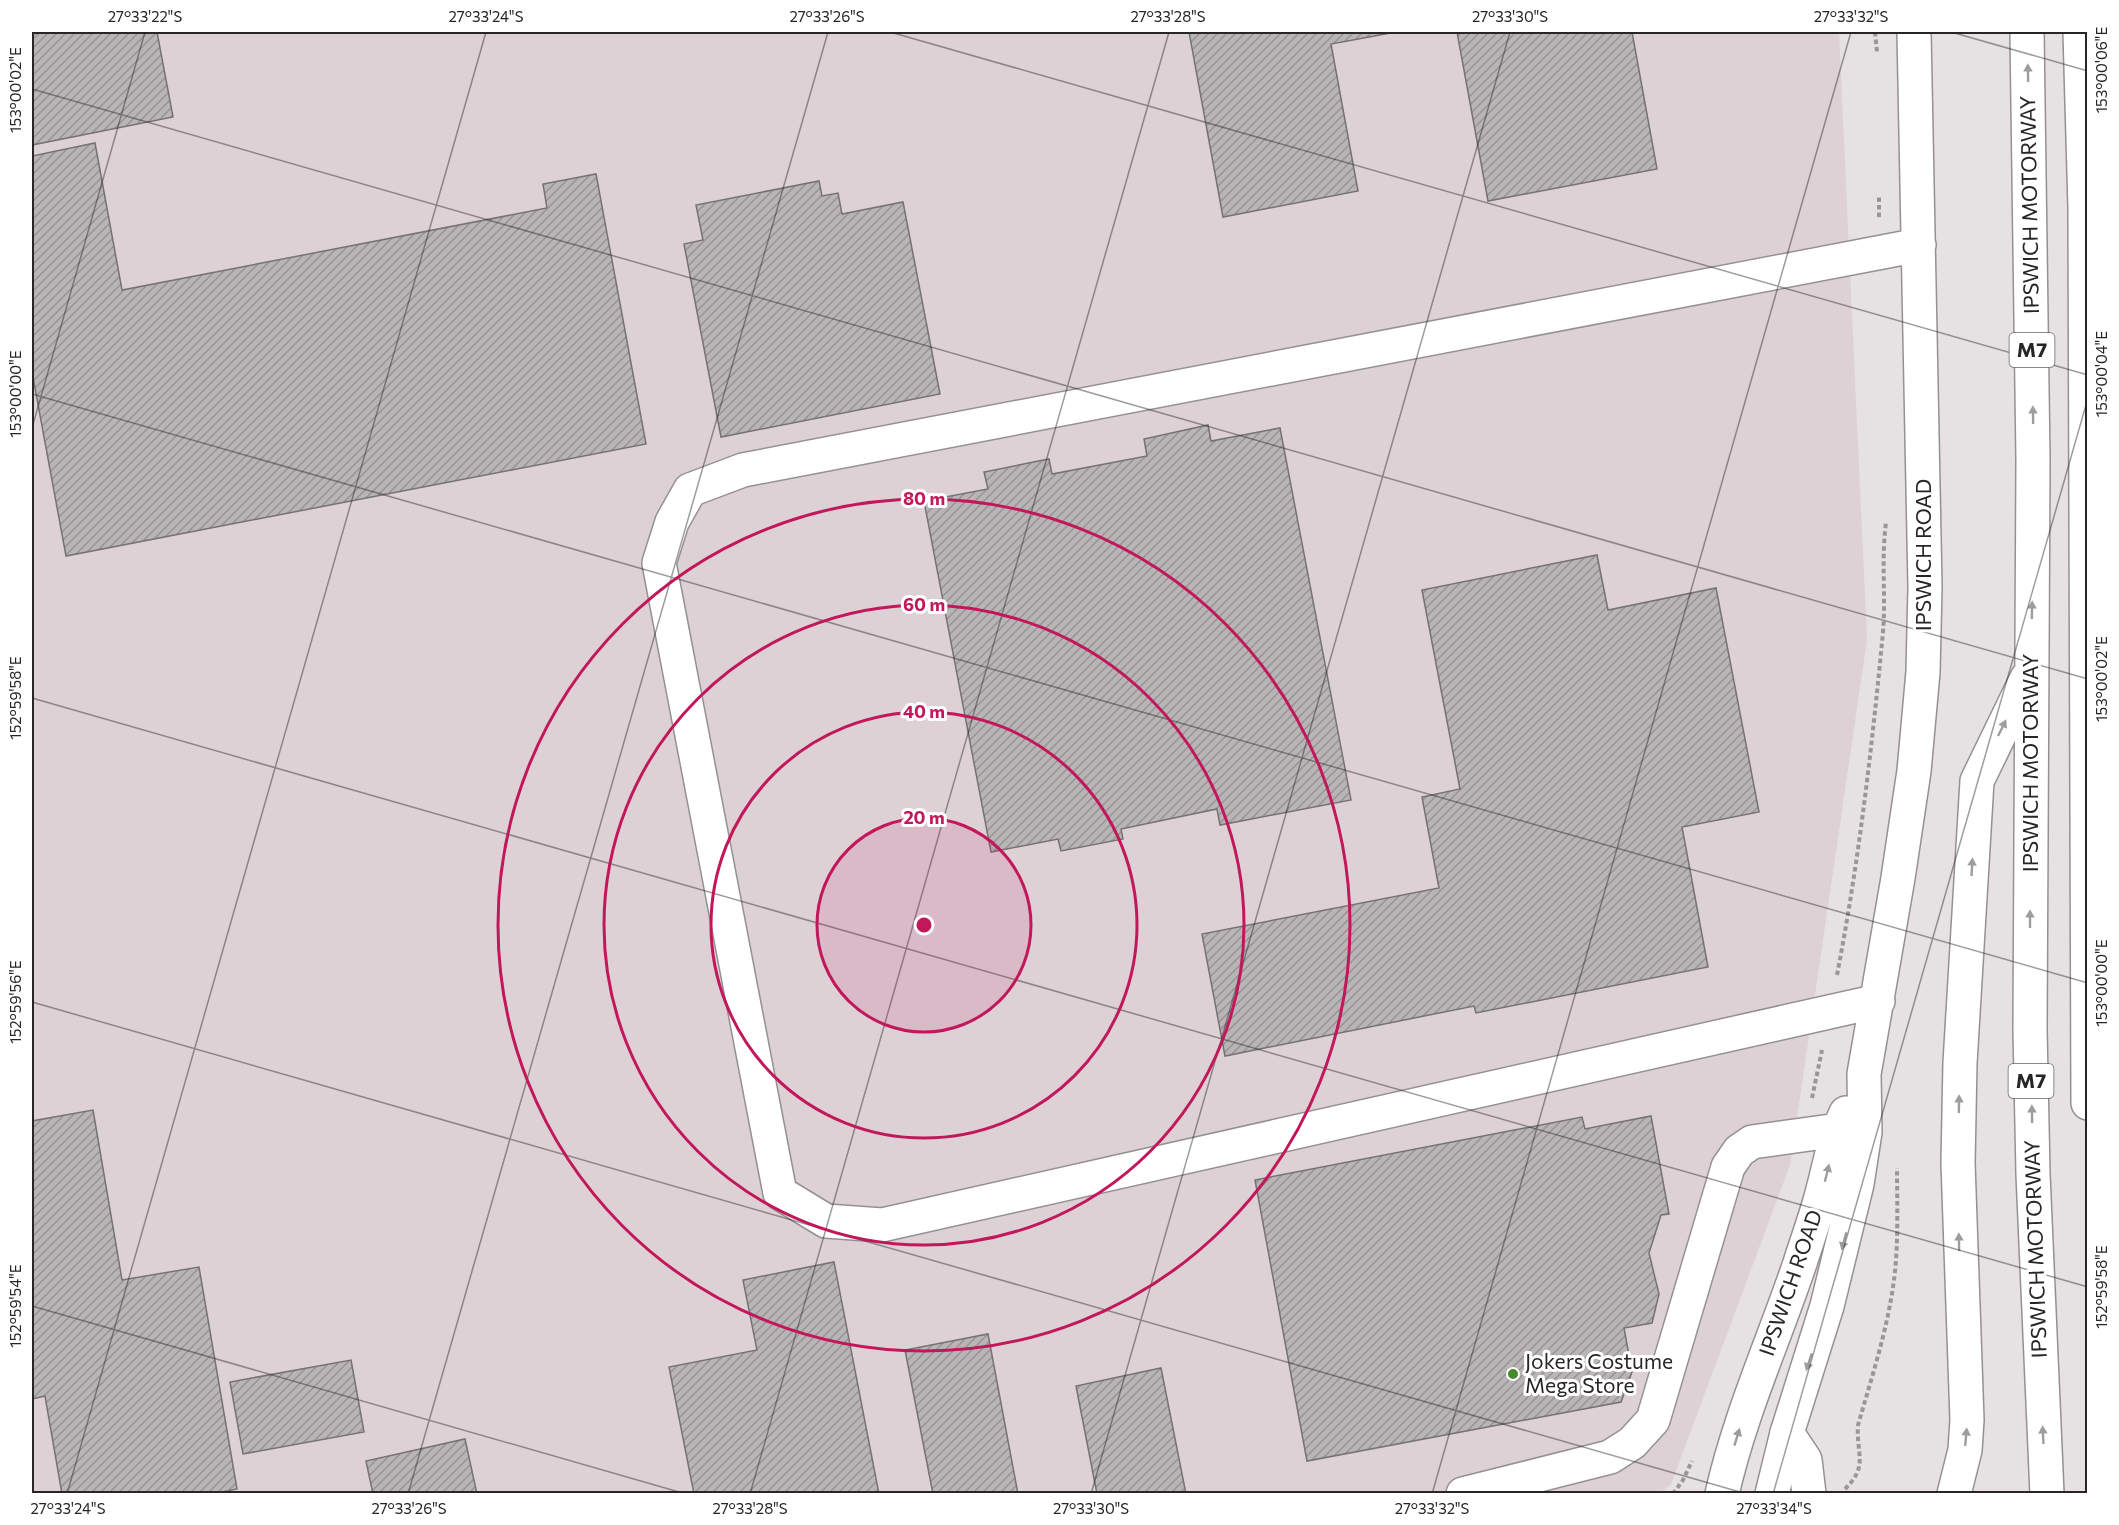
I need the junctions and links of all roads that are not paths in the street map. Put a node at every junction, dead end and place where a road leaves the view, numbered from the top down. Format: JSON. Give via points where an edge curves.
{"nodes":[{"id":1,"x":1914,"y":32,"type":"edge"},
{"id":2,"x":2027,"y":32,"type":"edge"},
{"id":3,"x":2080,"y":32,"type":"edge"},
{"id":4,"x":2086,"y":209,"type":"edge"},
{"id":5,"x":1919,"y":245,"type":"junction"},
{"id":6,"x":2031,"y":669,"type":"junction"},
{"id":7,"x":1878,"y":1001,"type":"junction"},
{"id":8,"x":1864,"y":1074,"type":"junction"},
{"id":9,"x":2088,"y":1103,"type":"edge"},
{"id":10,"x":1838,"y":1130,"type":"junction"},
{"id":11,"x":1787,"y":1433,"type":"junction"},
{"id":12,"x":1463,"y":1494,"type":"edge"},
{"id":13,"x":1722,"y":1494,"type":"edge"},
{"id":14,"x":1772,"y":1494,"type":"edge"},
{"id":15,"x":1809,"y":1494,"type":"edge"},
{"id":16,"x":1954,"y":1494,"type":"edge"},
{"id":17,"x":2047,"y":1494,"type":"edge"}],
"edges":[{"from":1,"to":5,"type":"main road","name":"IPSWICH ROAD"},
{"from":6,"to":2,"type":"main road","name":"IPSWICH MOTORWAY","number":"M7","one_way":true,"via":[[2033,459]]},
{"from":3,"to":4,"type":"main road","number":"M7"},
{"from":4,"to":9,"type":"main road","number":"M7"},
{"from":5,"to":7,"type":"main road","name":"IPSWICH ROAD","via":[[1926,587],[1923,672],[1914,771]]},
{"from":5,"to":7,"type":"main road","via":[[743,470],[690,490],[672,522],[659,562],[780,1193],[826,1221],[882,1226]]},
{"from":16,"to":6,"type":"main road","one_way":true,"via":[[1965,1450],[1967,1420],[1958,1162],[1977,781]]},
{"from":17,"to":6,"type":"main road","name":"IPSWICH MOTORWAY","number":"M7","one_way":true,"via":[[2032,1152]]},
{"from":7,"to":8,"type":"main road","name":"IPSWICH ROAD"},
{"from":8,"to":10,"type":"main road","name":"IPSWICH ROAD"},
{"from":8,"to":11,"type":"main road","name":"IPSWICH ROAD","one_way":true,"via":[[1865,1132],[1850,1216],[1827,1306]]},
{"from":10,"to":12,"type":"main road","via":[[1752,1142],[1739,1151],[1728,1167],[1653,1420],[1632,1443],[1610,1457]]},
{"from":13,"to":10,"type":"main road","name":"IPSWICH ROAD","one_way":true,"via":[[1744,1413],[1820,1200]]},
{"from":11,"to":14,"type":"main road","name":"IPSWICH ROAD"},
{"from":11,"to":15,"type":"main road","via":[[1805,1460]]}]}
